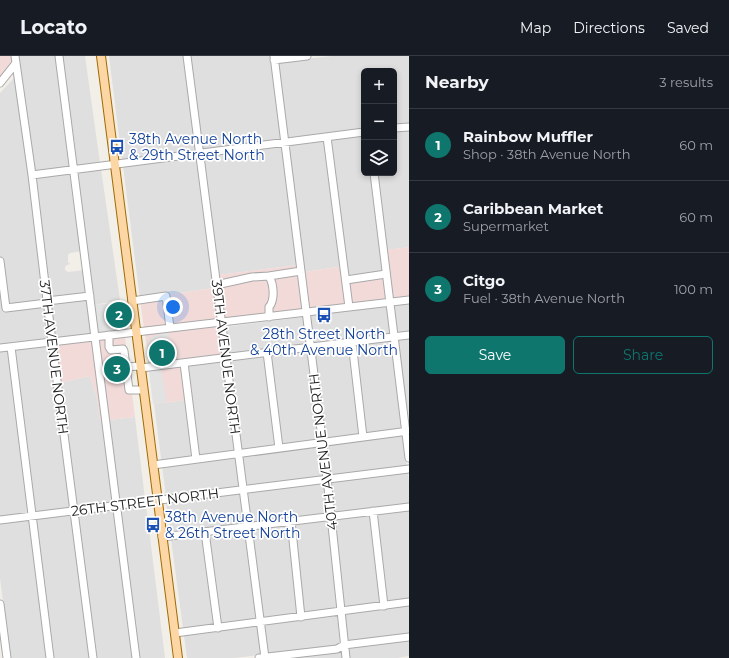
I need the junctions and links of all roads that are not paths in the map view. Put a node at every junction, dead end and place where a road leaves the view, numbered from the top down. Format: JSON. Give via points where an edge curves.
{"nodes":[{"id":1,"x":59,"y":56,"type":"edge"},
{"id":2,"x":101,"y":56,"type":"edge"},
{"id":3,"x":187,"y":56,"type":"edge"},
{"id":4,"x":307,"y":56,"type":"edge"},
{"id":5,"x":274,"y":58,"type":"edge"},
{"id":6,"x":15,"y":59,"type":"edge"},
{"id":7,"x":0,"y":83,"type":"edge"},
{"id":8,"x":409,"y":127,"type":"edge"},
{"id":9,"x":397,"y":128,"type":"edge"},
{"id":10,"x":361,"y":132,"type":"edge"},
{"id":11,"x":327,"y":137,"type":"junction"},
{"id":12,"x":285,"y":142,"type":"junction"},
{"id":13,"x":199,"y":153,"type":"junction"},
{"id":14,"x":115,"y":164,"type":"junction"},
{"id":15,"x":74,"y":169,"type":"junction"},
{"id":16,"x":32,"y":175,"type":"junction"},
{"id":17,"x":374,"y":176,"type":"edge"},
{"id":18,"x":0,"y":261,"type":"edge"},
{"id":19,"x":301,"y":271,"type":"junction"},
{"id":20,"x":386,"y":274,"type":"junction"},
{"id":21,"x":269,"y":276,"type":"junction"},
{"id":22,"x":346,"y":280,"type":"junction"},
{"id":23,"x":216,"y":285,"type":"junction"},
{"id":24,"x":90,"y":296,"type":"junction"},
{"id":25,"x":409,"y":300,"type":"edge"},
{"id":26,"x":132,"y":301,"type":"junction"},
{"id":27,"x":47,"y":302,"type":"junction"},
{"id":28,"x":390,"y":302,"type":"junction"},
{"id":29,"x":349,"y":307,"type":"junction"},
{"id":30,"x":3,"y":308,"type":"edge"},
{"id":31,"x":306,"y":312,"type":"junction"},
{"id":32,"x":269,"y":317,"type":"junction"},
{"id":33,"x":221,"y":322,"type":"junction"},
{"id":34,"x":170,"y":328,"type":"junction"},
{"id":35,"x":136,"y":333,"type":"junction"},
{"id":36,"x":409,"y":334,"type":"edge"},
{"id":37,"x":109,"y":335,"type":"junction"},
{"id":38,"x":94,"y":336,"type":"junction"},
{"id":39,"x":394,"y":336,"type":"junction"},
{"id":40,"x":52,"y":342,"type":"junction"},
{"id":41,"x":352,"y":342,"type":"junction"},
{"id":42,"x":10,"y":347,"type":"junction"},
{"id":43,"x":310,"y":347,"type":"junction"},
{"id":44,"x":0,"y":348,"type":"edge"},
{"id":45,"x":110,"y":349,"type":"junction"},
{"id":46,"x":267,"y":352,"type":"junction"},
{"id":47,"x":97,"y":354,"type":"junction"},
{"id":48,"x":226,"y":358,"type":"junction"},
{"id":49,"x":184,"y":363,"type":"junction"},
{"id":50,"x":126,"y":367,"type":"junction"},
{"id":51,"x":140,"y":367,"type":"junction"},
{"id":52,"x":143,"y":390,"type":"junction"},
{"id":53,"x":407,"y":432,"type":"edge"},
{"id":54,"x":363,"y":437,"type":"junction"},
{"id":55,"x":323,"y":443,"type":"junction"},
{"id":56,"x":279,"y":448,"type":"junction"},
{"id":57,"x":238,"y":453,"type":"junction"},
{"id":58,"x":409,"y":458,"type":"edge"},
{"id":59,"x":196,"y":459,"type":"junction"},
{"id":60,"x":152,"y":465,"type":"junction"},
{"id":61,"x":409,"y":469,"type":"edge"},
{"id":62,"x":327,"y":478,"type":"junction"},
{"id":63,"x":243,"y":489,"type":"junction"},
{"id":64,"x":157,"y":500,"type":"junction"},
{"id":65,"x":116,"y":506,"type":"junction"},
{"id":66,"x":409,"y":507,"type":"edge"},
{"id":67,"x":74,"y":511,"type":"junction"},
{"id":68,"x":373,"y":511,"type":"junction"},
{"id":69,"x":32,"y":516,"type":"junction"},
{"id":70,"x":331,"y":516,"type":"junction"},
{"id":71,"x":0,"y":520,"type":"edge"},
{"id":72,"x":291,"y":521,"type":"junction"},
{"id":73,"x":247,"y":527,"type":"junction"},
{"id":74,"x":205,"y":532,"type":"junction"},
{"id":75,"x":162,"y":537,"type":"junction"},
{"id":76,"x":409,"y":602,"type":"edge"},
{"id":77,"x":0,"y":604,"type":"edge"},
{"id":78,"x":384,"y":606,"type":"junction"},
{"id":79,"x":341,"y":612,"type":"junction"},
{"id":80,"x":301,"y":617,"type":"junction"},
{"id":81,"x":260,"y":622,"type":"junction"},
{"id":82,"x":218,"y":628,"type":"junction"},
{"id":83,"x":175,"y":633,"type":"junction"},
{"id":84,"x":409,"y":637,"type":"edge"},
{"id":85,"x":344,"y":645,"type":"junction"},
{"id":86,"x":307,"y":655,"type":"edge"},
{"id":87,"x":7,"y":658,"type":"edge"},
{"id":88,"x":50,"y":658,"type":"edge"},
{"id":89,"x":93,"y":658,"type":"edge"},
{"id":90,"x":136,"y":658,"type":"edge"},
{"id":91,"x":178,"y":658,"type":"edge"},
{"id":92,"x":263,"y":658,"type":"edge"},
{"id":93,"x":346,"y":658,"type":"edge"}],
"edges":[{"from":1,"to":15,"type":"street"},
{"from":2,"to":14,"type":"main road"},
{"from":3,"to":13,"type":"street","name":"39TH AVENUE NORTH"},
{"from":4,"to":5,"type":"street"},
{"from":5,"to":12,"type":"street","name":"40TH AVENUE NORTH"},
{"from":6,"to":7,"type":"street"},
{"from":6,"to":16,"type":"street","name":"37TH AVENUE NORTH"},
{"from":8,"to":9,"type":"street"},
{"from":10,"to":11,"type":"street"},
{"from":11,"to":12,"type":"street"},
{"from":11,"to":22,"type":"street"},
{"from":12,"to":13,"type":"street"},
{"from":12,"to":19,"type":"street","name":"40TH AVENUE NORTH"},
{"from":13,"to":14,"type":"street"},
{"from":13,"to":23,"type":"street","name":"39TH AVENUE NORTH"},
{"from":14,"to":15,"type":"street"},
{"from":14,"to":26,"type":"main road"},
{"from":15,"to":16,"type":"street"},
{"from":15,"to":24,"type":"street"},
{"from":16,"to":27,"type":"street","name":"37TH AVENUE NORTH"},
{"from":17,"to":20,"type":"street"},
{"from":18,"to":30,"type":"street"},
{"from":19,"to":21,"type":"street"},
{"from":19,"to":31,"type":"street","name":"40TH AVENUE NORTH"},
{"from":20,"to":22,"type":"street"},
{"from":20,"to":28,"type":"street"},
{"from":21,"to":23,"type":"street"},
{"from":21,"to":32,"type":"street","via":[[273,297]]},
{"from":22,"to":29,"type":"street"},
{"from":23,"to":33,"type":"street","name":"39TH AVENUE NORTH"},
{"from":24,"to":27,"type":"street"},
{"from":24,"to":38,"type":"street"},
{"from":25,"to":28,"type":"street"},
{"from":26,"to":34,"type":"street","via":[[166,296]]},
{"from":26,"to":35,"type":"main road"},
{"from":27,"to":30,"type":"street"},
{"from":27,"to":40,"type":"street","name":"37TH AVENUE NORTH"},
{"from":28,"to":29,"type":"street"},
{"from":28,"to":39,"type":"street"},
{"from":29,"to":31,"type":"street"},
{"from":31,"to":32,"type":"street"},
{"from":31,"to":43,"type":"street","name":"40TH AVENUE NORTH"},
{"from":32,"to":33,"type":"street"},
{"from":33,"to":34,"type":"street"},
{"from":33,"to":48,"type":"street","name":"39TH AVENUE NORTH"},
{"from":34,"to":35,"type":"street"},
{"from":35,"to":37,"type":"street"},
{"from":35,"to":51,"type":"main road"},
{"from":36,"to":39,"type":"street"},
{"from":37,"to":38,"type":"street"},
{"from":37,"to":45,"type":"street"},
{"from":38,"to":40,"type":"street"},
{"from":38,"to":47,"type":"street"},
{"from":39,"to":41,"type":"street"},
{"from":39,"to":53,"type":"street"},
{"from":40,"to":42,"type":"street"},
{"from":40,"to":67,"type":"street","name":"37TH AVENUE NORTH"},
{"from":41,"to":43,"type":"street"},
{"from":41,"to":54,"type":"street"},
{"from":42,"to":44,"type":"street"},
{"from":42,"to":69,"type":"street"},
{"from":43,"to":46,"type":"street"},
{"from":43,"to":55,"type":"street","name":"40TH AVENUE NORTH"},
{"from":45,"to":47,"type":"street"},
{"from":45,"to":50,"type":"street","via":[[124,351]]},
{"from":46,"to":48,"type":"street"},
{"from":46,"to":56,"type":"street"},
{"from":47,"to":65,"type":"street"},
{"from":48,"to":49,"type":"street"},
{"from":48,"to":57,"type":"street","name":"39TH AVENUE NORTH"},
{"from":49,"to":51,"type":"street"},
{"from":49,"to":59,"type":"street"},
{"from":50,"to":51,"type":"street"},
{"from":50,"to":52,"type":"street","via":[[129,390]]},
{"from":51,"to":52,"type":"main road"},
{"from":52,"to":60,"type":"main road"},
{"from":53,"to":54,"type":"street"},
{"from":53,"to":58,"type":"street"},
{"from":54,"to":55,"type":"street"},
{"from":55,"to":56,"type":"street"},
{"from":55,"to":62,"type":"street","name":"40TH AVENUE NORTH"},
{"from":56,"to":57,"type":"street"},
{"from":57,"to":59,"type":"street"},
{"from":57,"to":63,"type":"street","name":"39TH AVENUE NORTH"},
{"from":59,"to":60,"type":"street"},
{"from":60,"to":64,"type":"main road"},
{"from":61,"to":62,"type":"street","name":"26TH STREET NORTH"},
{"from":62,"to":63,"type":"street","name":"26TH STREET NORTH"},
{"from":62,"to":70,"type":"street","name":"40TH AVENUE NORTH"},
{"from":63,"to":64,"type":"street","name":"26TH STREET NORTH"},
{"from":63,"to":73,"type":"street","name":"39TH AVENUE NORTH"},
{"from":64,"to":65,"type":"street","name":"26TH STREET NORTH"},
{"from":64,"to":75,"type":"main road"},
{"from":65,"to":67,"type":"street","name":"26TH STREET NORTH"},
{"from":65,"to":90,"type":"street"},
{"from":66,"to":68,"type":"street"},
{"from":67,"to":69,"type":"street","name":"26TH STREET NORTH"},
{"from":67,"to":89,"type":"street","name":"37TH AVENUE NORTH"},
{"from":68,"to":70,"type":"street"},
{"from":68,"to":78,"type":"street"},
{"from":69,"to":71,"type":"street","name":"26TH STREET NORTH"},
{"from":69,"to":88,"type":"street"},
{"from":70,"to":72,"type":"street"},
{"from":70,"to":79,"type":"street","name":"40TH AVENUE NORTH"},
{"from":72,"to":73,"type":"street"},
{"from":72,"to":80,"type":"street"},
{"from":73,"to":74,"type":"street"},
{"from":73,"to":81,"type":"street","name":"39TH AVENUE NORTH"},
{"from":74,"to":75,"type":"street"},
{"from":74,"to":82,"type":"street"},
{"from":75,"to":83,"type":"main road"},
{"from":76,"to":78,"type":"street"},
{"from":77,"to":87,"type":"street"},
{"from":78,"to":79,"type":"street"},
{"from":79,"to":80,"type":"street"},
{"from":79,"to":85,"type":"street","name":"40TH AVENUE NORTH"},
{"from":80,"to":81,"type":"street"},
{"from":81,"to":82,"type":"street"},
{"from":81,"to":92,"type":"street","name":"39TH AVENUE NORTH"},
{"from":82,"to":83,"type":"street"},
{"from":83,"to":91,"type":"main road"},
{"from":84,"to":85,"type":"street"},
{"from":85,"to":86,"type":"street","via":[[337,649]]},
{"from":85,"to":93,"type":"street","name":"40TH AVENUE NORTH"},
{"from":86,"to":92,"type":"street"}]}
